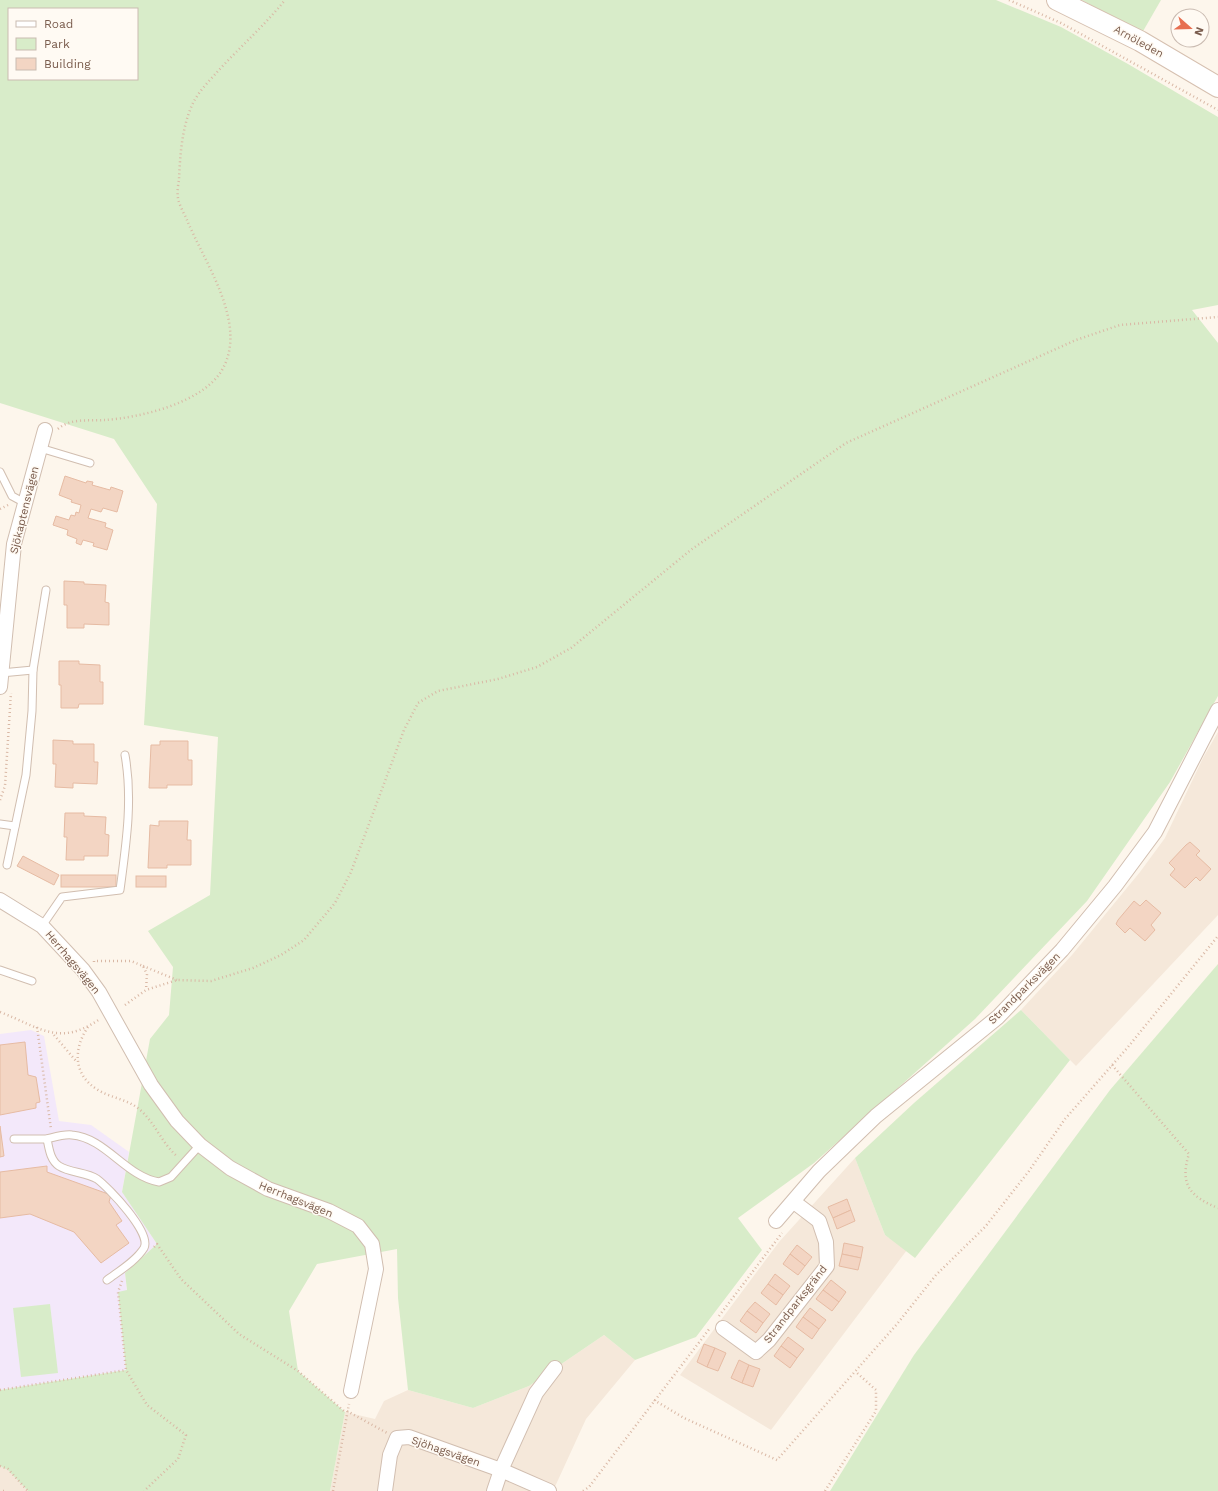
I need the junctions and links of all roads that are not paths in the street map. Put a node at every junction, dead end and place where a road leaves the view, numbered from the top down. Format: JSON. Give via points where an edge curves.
{"nodes":[{"id":1,"x":1057,"y":0,"type":"edge"},
{"id":2,"x":1218,"y":87,"type":"edge"},
{"id":3,"x":45,"y":430,"type":"dead end"},
{"id":4,"x":45,"y":450,"type":"junction"},
{"id":5,"x":90,"y":463,"type":"dead end"},
{"id":6,"x":0,"y":472,"type":"edge"},
{"id":7,"x":25,"y":503,"type":"junction"},
{"id":8,"x":46,"y":590,"type":"dead end"},
{"id":9,"x":3,"y":620,"type":"edge"},
{"id":10,"x":33,"y":670,"type":"junction"},
{"id":11,"x":1,"y":673,"type":"junction"},
{"id":12,"x":0,"y":687,"type":"edge"},
{"id":13,"x":1218,"y":710,"type":"edge"},
{"id":14,"x":125,"y":755,"type":"dead end"},
{"id":15,"x":0,"y":824,"type":"edge"},
{"id":16,"x":15,"y":826,"type":"junction"},
{"id":17,"x":7,"y":865,"type":"dead end"},
{"id":18,"x":0,"y":900,"type":"edge"},
{"id":19,"x":42,"y":926,"type":"junction"},
{"id":20,"x":0,"y":970,"type":"edge"},
{"id":21,"x":32,"y":981,"type":"dead end"},
{"id":22,"x":49,"y":1138,"type":"junction"},
{"id":23,"x":14,"y":1139,"type":"dead end"},
{"id":24,"x":200,"y":1145,"type":"junction"},
{"id":25,"x":794,"y":1202,"type":"junction"},
{"id":26,"x":779,"y":1227,"type":"road end"},
{"id":27,"x":107,"y":1280,"type":"dead end"},
{"id":28,"x":718,"y":1324,"type":"road end"},
{"id":29,"x":555,"y":1368,"type":"dead end"},
{"id":30,"x":351,"y":1391,"type":"road end"},
{"id":31,"x":501,"y":1470,"type":"junction"},
{"id":32,"x":384,"y":1491,"type":"edge"},
{"id":33,"x":494,"y":1491,"type":"edge"},
{"id":34,"x":549,"y":1491,"type":"edge"}],
"edges":[{"from":1,"to":2,"type":"main road","name":"Arnöleden","via":[[1140,41]]},
{"from":3,"to":4,"type":"street","name":"Sjökaptensvägen"},
{"from":4,"to":5,"type":"lane"},
{"from":4,"to":7,"type":"street","name":"Sjökaptensvägen"},
{"from":6,"to":7,"type":"lane","via":[[12,496]]},
{"from":7,"to":9,"type":"street","name":"Sjökaptensvägen","via":[[14,544]]},
{"from":8,"to":10,"type":"lane"},
{"from":9,"to":11,"type":"street","name":"Sjökaptensvägen"},
{"from":10,"to":11,"type":"lane"},
{"from":10,"to":16,"type":"lane","via":[[26,775]]},
{"from":11,"to":12,"type":"street","name":"Sjökaptensvägen"},
{"from":13,"to":25,"type":"street","name":"Strandparksvägen","via":[[1155,832],[1115,886],[1062,950],[998,1017],[876,1116],[819,1171]]},
{"from":14,"to":19,"type":"lane","via":[[129,809],[120,890],[62,897]]},
{"from":15,"to":16,"type":"lane"},
{"from":16,"to":17,"type":"lane"},
{"from":18,"to":19,"type":"street","name":"Herrhagsvägen"},
{"from":19,"to":24,"type":"street","name":"Herrhagsvägen","via":[[83,970],[99,992],[151,1085],[177,1121]]},
{"from":20,"to":21,"type":"lane"},
{"from":22,"to":23,"type":"lane"},
{"from":22,"to":24,"type":"lane","via":[[72,1135],[90,1140],[138,1176],[159,1182],[171,1177]]},
{"from":22,"to":27,"type":"lane","via":[[52,1158],[58,1166],[96,1178],[133,1217],[145,1239],[145,1246],[139,1255]]},
{"from":24,"to":30,"type":"street","name":"Herrhagsvägen","via":[[230,1168],[268,1189],[329,1211],[358,1226],[372,1244],[376,1269]]},
{"from":25,"to":26,"type":"street","name":"Strandparksvägen"},
{"from":25,"to":28,"type":"street","name":"Strandparksgränd","via":[[819,1221],[826,1242],[827,1266],[756,1352]]},
{"from":29,"to":31,"type":"street","via":[[536,1393]]},
{"from":31,"to":32,"type":"street","name":"Sjöhagsvägen","via":[[409,1437],[397,1438],[390,1455]]},
{"from":31,"to":33,"type":"street"},
{"from":31,"to":34,"type":"street","name":"Sjöhagsvägen"}]}
